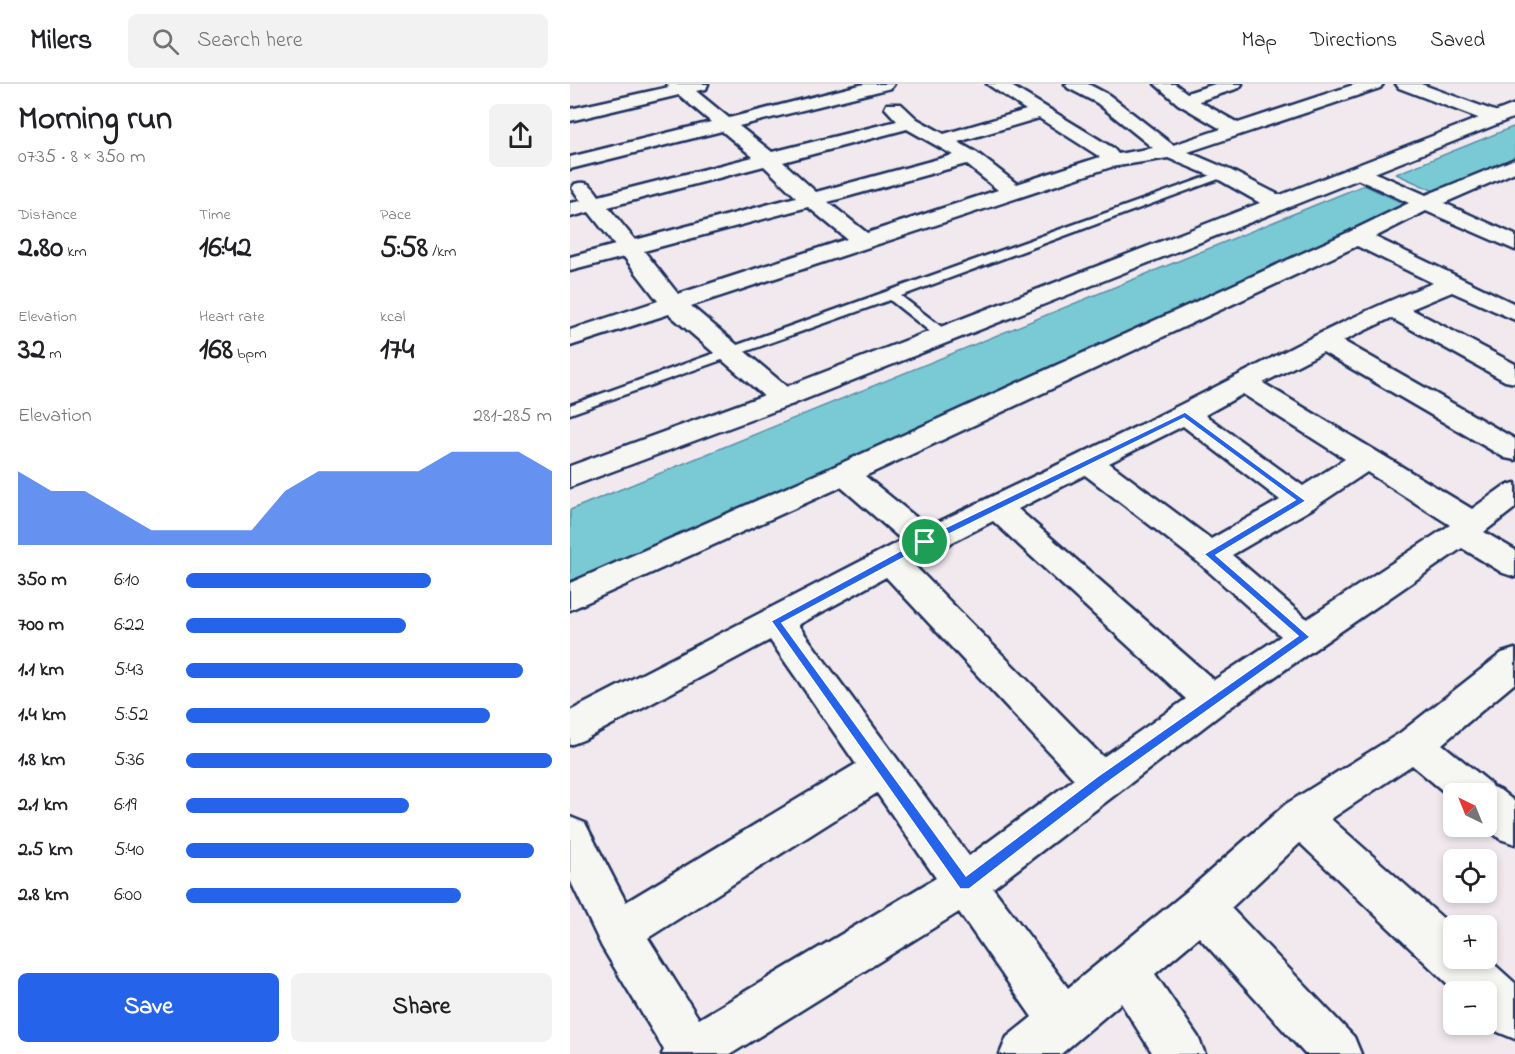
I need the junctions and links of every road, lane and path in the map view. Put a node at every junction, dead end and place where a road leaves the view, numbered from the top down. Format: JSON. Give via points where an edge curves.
{"nodes":[{"id":1,"x":703,"y":84,"type":"edge"},
{"id":2,"x":996,"y":84,"type":"edge"},
{"id":3,"x":1074,"y":84,"type":"edge"},
{"id":4,"x":1164,"y":84,"type":"edge"},
{"id":5,"x":1233,"y":84,"type":"edge"},
{"id":6,"x":1374,"y":84,"type":"edge"},
{"id":7,"x":1405,"y":84,"type":"edge"},
{"id":8,"x":873,"y":85,"type":"edge"},
{"id":9,"x":678,"y":87,"type":"edge"},
{"id":10,"x":781,"y":92,"type":"dead end"},
{"id":11,"x":609,"y":98,"type":"junction"},
{"id":12,"x":1184,"y":100,"type":"junction"},
{"id":13,"x":797,"y":106,"type":"junction"},
{"id":14,"x":1040,"y":112,"type":"junction"},
{"id":15,"x":1504,"y":114,"type":"edge"},
{"id":16,"x":570,"y":115,"type":"edge"},
{"id":17,"x":910,"y":123,"type":"junction"},
{"id":18,"x":725,"y":124,"type":"junction"},
{"id":19,"x":1235,"y":129,"type":"junction"},
{"id":20,"x":941,"y":141,"type":"junction"},
{"id":21,"x":642,"y":146,"type":"junction"},
{"id":22,"x":1170,"y":152,"type":"junction"},
{"id":23,"x":970,"y":157,"type":"junction"},
{"id":24,"x":768,"y":159,"type":"junction"},
{"id":25,"x":1108,"y":161,"type":"junction"},
{"id":26,"x":570,"y":163,"type":"edge"},
{"id":27,"x":1515,"y":165,"type":"edge"},
{"id":28,"x":570,"y":173,"type":"edge"},
{"id":29,"x":1360,"y":173,"type":"junction"},
{"id":30,"x":1223,"y":174,"type":"junction"},
{"id":31,"x":1490,"y":177,"type":"junction"},
{"id":32,"x":1515,"y":189,"type":"edge"},
{"id":33,"x":1015,"y":193,"type":"junction"},
{"id":34,"x":811,"y":199,"type":"junction"},
{"id":35,"x":595,"y":203,"type":"junction"},
{"id":36,"x":1277,"y":203,"type":"junction"},
{"id":37,"x":1425,"y":203,"type":"junction"},
{"id":38,"x":570,"y":210,"type":"edge"},
{"id":39,"x":1357,"y":237,"type":"junction"},
{"id":40,"x":863,"y":241,"type":"junction"},
{"id":41,"x":1515,"y":243,"type":"edge"},
{"id":42,"x":630,"y":249,"type":"junction"},
{"id":43,"x":570,"y":264,"type":"edge"},
{"id":44,"x":1454,"y":283,"type":"junction"},
{"id":45,"x":892,"y":295,"type":"junction"},
{"id":46,"x":674,"y":305,"type":"junction"},
{"id":47,"x":1391,"y":308,"type":"junction"},
{"id":48,"x":1515,"y":313,"type":"edge"},
{"id":49,"x":944,"y":335,"type":"junction"},
{"id":50,"x":570,"y":338,"type":"edge"},
{"id":51,"x":1323,"y":341,"type":"junction"},
{"id":52,"x":733,"y":353,"type":"junction"},
{"id":53,"x":1515,"y":375,"type":"edge"},
{"id":54,"x":1245,"y":384,"type":"junction"},
{"id":55,"x":783,"y":398,"type":"junction"},
{"id":56,"x":570,"y":410,"type":"edge"},
{"id":57,"x":1185,"y":414,"type":"junction"},
{"id":58,"x":1515,"y":452,"type":"edge"},
{"id":59,"x":1366,"y":459,"type":"junction"},
{"id":60,"x":1086,"y":461,"type":"junction"},
{"id":61,"x":843,"y":474,"type":"junction"},
{"id":62,"x":570,"y":477,"type":"edge"},
{"id":63,"x":1515,"y":493,"type":"edge"},
{"id":64,"x":1302,"y":501,"type":"junction"},
{"id":65,"x":998,"y":508,"type":"junction"},
{"id":66,"x":1466,"y":529,"type":"junction"},
{"id":67,"x":925,"y":542,"type":"junction"},
{"id":68,"x":1209,"y":554,"type":"junction"},
{"id":69,"x":890,"y":561,"type":"junction"},
{"id":70,"x":1515,"y":565,"type":"edge"},
{"id":71,"x":570,"y":597,"type":"edge"},
{"id":72,"x":776,"y":621,"type":"junction"},
{"id":73,"x":1305,"y":637,"type":"junction"},
{"id":74,"x":1513,"y":668,"type":"edge"},
{"id":75,"x":1212,"y":700,"type":"junction"},
{"id":76,"x":570,"y":729,"type":"edge"},
{"id":77,"x":1414,"y":744,"type":"junction"},
{"id":78,"x":883,"y":768,"type":"junction"},
{"id":79,"x":1101,"y":781,"type":"junction"},
{"id":80,"x":1462,"y":783,"type":"edge"},
{"id":81,"x":1497,"y":812,"type":"edge"},
{"id":82,"x":1300,"y":817,"type":"junction"},
{"id":83,"x":1515,"y":826,"type":"edge"},
{"id":84,"x":570,"y":836,"type":"edge"},
{"id":85,"x":964,"y":885,"type":"junction"},
{"id":86,"x":1201,"y":907,"type":"junction"},
{"id":87,"x":618,"y":932,"type":"junction"},
{"id":88,"x":1443,"y":948,"type":"edge"},
{"id":89,"x":1125,"y":969,"type":"junction"},
{"id":90,"x":1466,"y":969,"type":"edge"},
{"id":91,"x":1515,"y":1015,"type":"edge"},
{"id":92,"x":1063,"y":1021,"type":"junction"},
{"id":93,"x":689,"y":1052,"type":"edge"},
{"id":94,"x":1024,"y":1054,"type":"edge"},
{"id":95,"x":1181,"y":1054,"type":"edge"},
{"id":96,"x":1337,"y":1054,"type":"edge"}],
"edges":[{"from":1,"to":9,"type":"street"},
{"from":2,"to":14,"type":"street"},
{"from":3,"to":22,"type":"street","via":[[1103,99]]},
{"from":4,"to":12,"type":"street"},
{"from":5,"to":12,"type":"street"},
{"from":6,"to":19,"type":"street"},
{"from":7,"to":15,"type":"street"},
{"from":8,"to":13,"type":"street"},
{"from":8,"to":17,"type":"street"},
{"from":9,"to":11,"type":"street"},
{"from":9,"to":18,"type":"street"},
{"from":10,"to":13,"type":"street"},
{"from":11,"to":16,"type":"street"},
{"from":11,"to":21,"type":"street"},
{"from":12,"to":19,"type":"street"},
{"from":13,"to":18,"type":"street"},
{"from":14,"to":20,"type":"street"},
{"from":14,"to":25,"type":"street","via":[[1106,152]]},
{"from":15,"to":29,"type":"street"},
{"from":17,"to":20,"type":"street"},
{"from":17,"to":24,"type":"street"},
{"from":18,"to":21,"type":"street"},
{"from":18,"to":24,"type":"street"},
{"from":19,"to":22,"type":"street"},
{"from":20,"to":23,"type":"street"},
{"from":21,"to":26,"type":"street"},
{"from":22,"to":25,"type":"street"},
{"from":22,"to":30,"type":"street"},
{"from":23,"to":33,"type":"street"},
{"from":23,"to":34,"type":"street"},
{"from":24,"to":34,"type":"street"},
{"from":24,"to":35,"type":"street"},
{"from":25,"to":33,"type":"street"},
{"from":27,"to":31,"type":"street"},
{"from":28,"to":35,"type":"street"},
{"from":29,"to":36,"type":"street"},
{"from":29,"to":37,"type":"street"},
{"from":30,"to":36,"type":"street"},
{"from":30,"to":45,"type":"lane"},
{"from":31,"to":32,"type":"street"},
{"from":31,"to":37,"type":"street"},
{"from":33,"to":40,"type":"street"},
{"from":34,"to":40,"type":"street"},
{"from":34,"to":42,"type":"street"},
{"from":35,"to":38,"type":"street"},
{"from":35,"to":42,"type":"street"},
{"from":36,"to":49,"type":"street"},
{"from":37,"to":39,"type":"street"},
{"from":37,"to":41,"type":"street"},
{"from":39,"to":44,"type":"street"},
{"from":39,"to":61,"type":"street"},
{"from":40,"to":46,"type":"street"},
{"from":42,"to":43,"type":"street"},
{"from":42,"to":46,"type":"street"},
{"from":44,"to":47,"type":"street"},
{"from":44,"to":48,"type":"street"},
{"from":45,"to":49,"type":"lane"},
{"from":45,"to":52,"type":"lane"},
{"from":46,"to":50,"type":"street"},
{"from":46,"to":52,"type":"street"},
{"from":47,"to":51,"type":"street"},
{"from":47,"to":53,"type":"street"},
{"from":49,"to":55,"type":"street"},
{"from":51,"to":54,"type":"street"},
{"from":51,"to":58,"type":"street"},
{"from":52,"to":55,"type":"street"},
{"from":52,"to":56,"type":"lane"},
{"from":54,"to":57,"type":"street"},
{"from":54,"to":59,"type":"street"},
{"from":55,"to":62,"type":"street"},
{"from":57,"to":60,"type":"street"},
{"from":57,"to":64,"type":"street"},
{"from":59,"to":64,"type":"street"},
{"from":59,"to":66,"type":"street"},
{"from":60,"to":65,"type":"street"},
{"from":60,"to":68,"type":"street"},
{"from":61,"to":67,"type":"street"},
{"from":61,"to":71,"type":"street"},
{"from":63,"to":66,"type":"street"},
{"from":64,"to":68,"type":"street"},
{"from":65,"to":67,"type":"street"},
{"from":65,"to":75,"type":"street"},
{"from":66,"to":70,"type":"street"},
{"from":66,"to":73,"type":"street"},
{"from":67,"to":69,"type":"street"},
{"from":68,"to":73,"type":"street"},
{"from":69,"to":72,"type":"street"},
{"from":69,"to":79,"type":"street"},
{"from":72,"to":76,"type":"street"},
{"from":72,"to":78,"type":"street"},
{"from":73,"to":75,"type":"street"},
{"from":74,"to":77,"type":"street"},
{"from":75,"to":79,"type":"street"},
{"from":77,"to":80,"type":"street"},
{"from":77,"to":82,"type":"street"},
{"from":78,"to":85,"type":"street"},
{"from":78,"to":87,"type":"street"},
{"from":79,"to":85,"type":"street"},
{"from":81,"to":83,"type":"street"},
{"from":82,"to":86,"type":"street"},
{"from":82,"to":88,"type":"street"},
{"from":84,"to":87,"type":"street"},
{"from":85,"to":92,"type":"street"},
{"from":85,"to":93,"type":"street"},
{"from":86,"to":89,"type":"street"},
{"from":86,"to":96,"type":"street"},
{"from":87,"to":93,"type":"street"},
{"from":89,"to":92,"type":"street"},
{"from":89,"to":95,"type":"street"},
{"from":90,"to":91,"type":"street"},
{"from":92,"to":94,"type":"street"}]}
